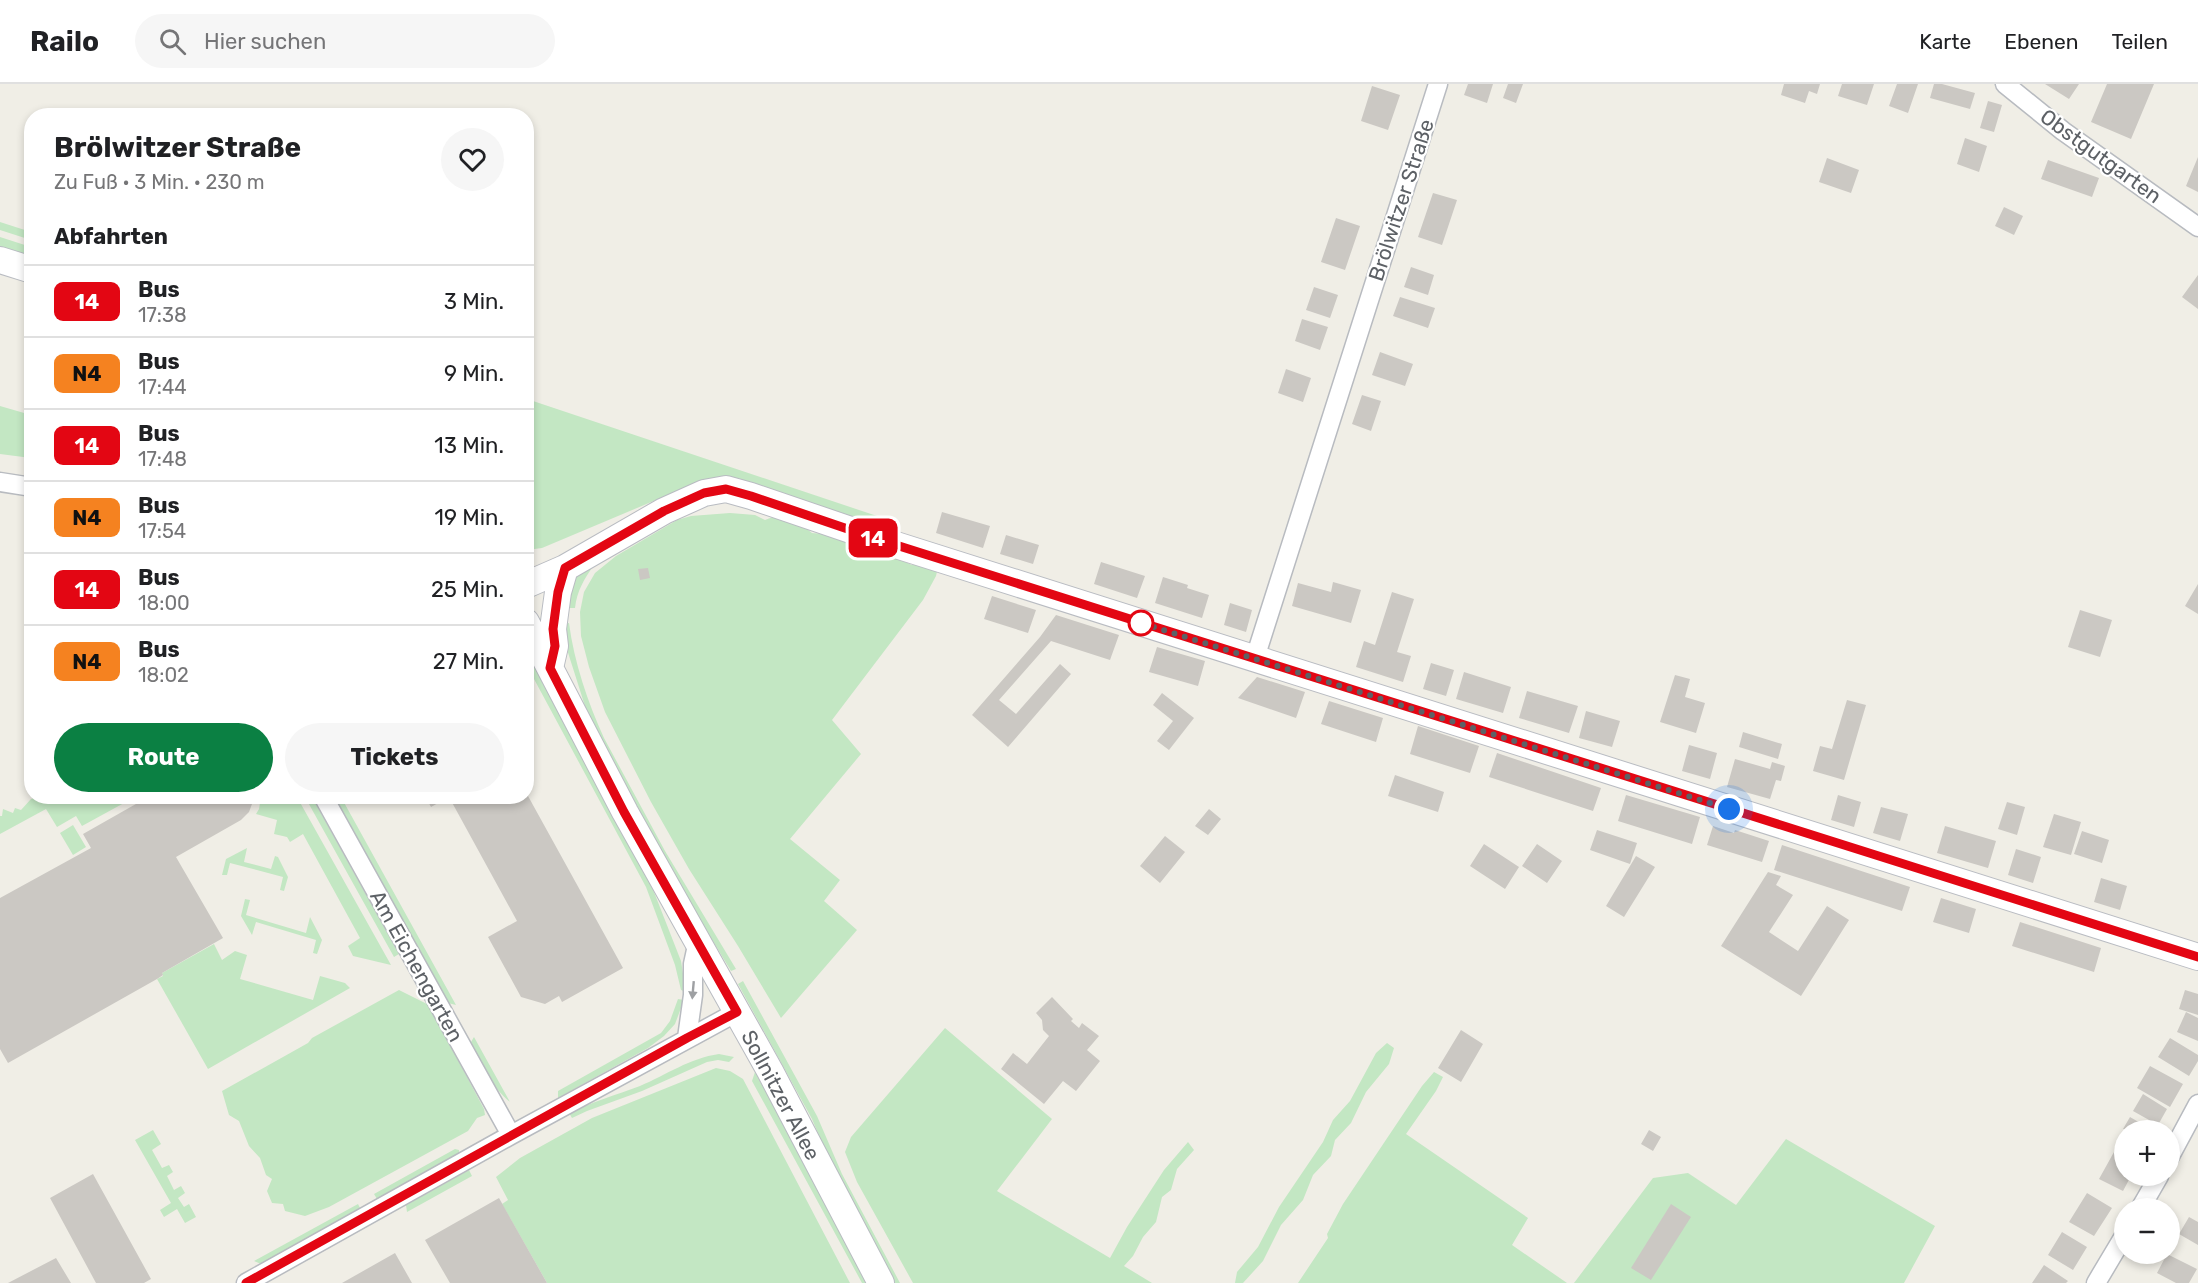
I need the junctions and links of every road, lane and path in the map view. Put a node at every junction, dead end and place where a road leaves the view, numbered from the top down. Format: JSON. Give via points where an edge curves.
{"nodes":[{"id":1,"x":1438,"y":84,"type":"edge"},
{"id":2,"x":2005,"y":84,"type":"edge"},
{"id":3,"x":2198,"y":227,"type":"edge"},
{"id":4,"x":0,"y":260,"type":"edge"},
{"id":5,"x":24,"y":268,"type":"edge"},
{"id":6,"x":0,"y":482,"type":"edge"},
{"id":7,"x":24,"y":486,"type":"edge"},
{"id":8,"x":565,"y":568,"type":"junction"},
{"id":9,"x":534,"y":582,"type":"edge"},
{"id":10,"x":534,"y":637,"type":"edge"},
{"id":11,"x":1255,"y":658,"type":"junction"},
{"id":12,"x":550,"y":668,"type":"junction"},
{"id":13,"x":327,"y":804,"type":"edge"},
{"id":14,"x":698,"y":941,"type":"junction"},
{"id":15,"x":2198,"y":957,"type":"edge"},
{"id":16,"x":737,"y":1012,"type":"junction"},
{"id":17,"x":687,"y":1038,"type":"junction"},
{"id":18,"x":2198,"y":1104,"type":"edge"},
{"id":19,"x":511,"y":1135,"type":"junction"},
{"id":20,"x":2180,"y":1138,"type":"edge"},
{"id":21,"x":2114,"y":1253,"type":"edge"},
{"id":22,"x":246,"y":1283,"type":"edge"},
{"id":23,"x":881,"y":1283,"type":"edge"},
{"id":24,"x":2096,"y":1283,"type":"edge"}],
"edges":[{"from":1,"to":11,"type":"street","name":"Brölwitzer Straße"},
{"from":2,"to":3,"type":"street","name":"Obstgutgarten"},
{"from":4,"to":5,"type":"street"},
{"from":6,"to":7,"type":"street"},
{"from":8,"to":9,"type":"street"},
{"from":8,"to":11,"type":"street","via":[[664,511],[704,493],[726,489]]},
{"from":8,"to":12,"type":"street","via":[[558,592]]},
{"from":10,"to":12,"type":"street","name":"Sollnitzer Allee"},
{"from":11,"to":15,"type":"street"},
{"from":12,"to":14,"type":"street","name":"Sollnitzer Allee","via":[[624,812]]},
{"from":13,"to":19,"type":"street","name":"Am Eichengarten"},
{"from":14,"to":16,"type":"street","name":"Sollnitzer Allee"},
{"from":14,"to":17,"type":"street","one_way":true},
{"from":16,"to":17,"type":"street"},
{"from":16,"to":23,"type":"street","name":"Sollnitzer Allee"},
{"from":17,"to":19,"type":"street"},
{"from":18,"to":20,"type":"street"},
{"from":19,"to":22,"type":"street"},
{"from":21,"to":24,"type":"street"}]}
